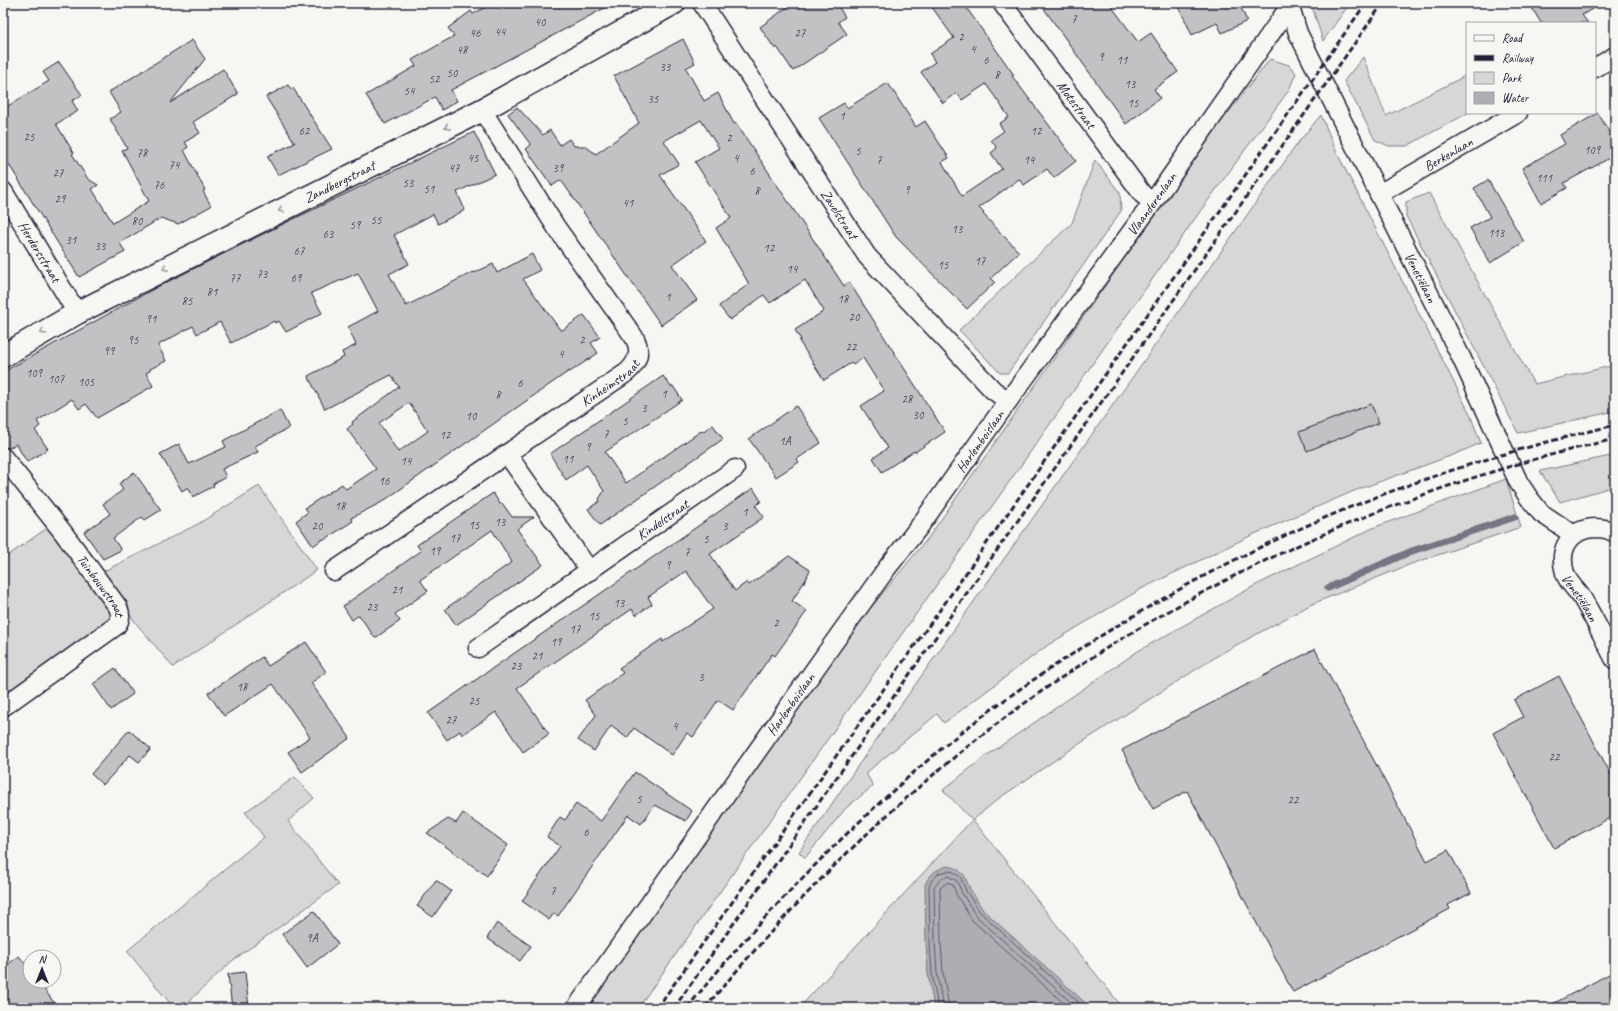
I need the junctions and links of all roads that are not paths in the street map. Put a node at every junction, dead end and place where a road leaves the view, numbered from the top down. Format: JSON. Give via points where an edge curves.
{"nodes":[{"id":1,"x":674,"y":3,"type":"edge"},
{"id":2,"x":702,"y":3,"type":"edge"},
{"id":3,"x":1002,"y":3,"type":"edge"},
{"id":4,"x":1290,"y":4,"type":"edge"},
{"id":5,"x":1615,"y":56,"type":"edge"},
{"id":6,"x":1596,"y":67,"type":"edge"},
{"id":7,"x":482,"y":110,"type":"junction"},
{"id":8,"x":1516,"y":114,"type":"edge"},
{"id":9,"x":3,"y":191,"type":"edge"},
{"id":10,"x":1379,"y":194,"type":"junction"},
{"id":11,"x":1153,"y":202,"type":"junction"},
{"id":12,"x":77,"y":313,"type":"junction"},
{"id":13,"x":3,"y":356,"type":"edge"},
{"id":14,"x":1008,"y":401,"type":"junction"},
{"id":15,"x":507,"y":454,"type":"junction"},
{"id":16,"x":3,"y":457,"type":"edge"},
{"id":17,"x":735,"y":469,"type":"dead end"},
{"id":18,"x":1615,"y":533,"type":"edge"},
{"id":19,"x":1574,"y":535,"type":"junction"},
{"id":20,"x":334,"y":571,"type":"dead end"},
{"id":21,"x":590,"y":571,"type":"junction"},
{"id":22,"x":478,"y":648,"type":"dead end"},
{"id":23,"x":1615,"y":660,"type":"edge"},
{"id":24,"x":3,"y":707,"type":"edge"},
{"id":25,"x":576,"y":1008,"type":"edge"}],
"edges":[{"from":1,"to":7,"type":"street","name":"Zandbergstraat"},
{"from":2,"to":14,"type":"street","name":"Zavelstraat","via":[[867,256],[993,390]]},
{"from":3,"to":11,"type":"street","name":"Motestraat","via":[[1143,195]]},
{"from":4,"to":10,"type":"street","name":"Venetiëlaan","via":[[1298,33]]},
{"from":4,"to":11,"type":"street","name":"Vlaanderenlaan"},
{"from":5,"to":6,"type":"street"},
{"from":7,"to":12,"type":"street","name":"Zandbergstraat","one_way":true},
{"from":7,"to":15,"type":"street","name":"Kinheimstraat","via":[[556,227],[634,337],[639,351],[635,365],[626,373]]},
{"from":8,"to":10,"type":"street","name":"Berkenlaan"},
{"from":9,"to":12,"type":"street","name":"Herdersstraat"},
{"from":10,"to":19,"type":"street","name":"Venetiëlaan","via":[[1461,357],[1519,483],[1541,513]]},
{"from":11,"to":14,"type":"street","name":"Vlaanderenlaan"},
{"from":12,"to":13,"type":"street","name":"Zandbergstraat","one_way":true},
{"from":14,"to":25,"type":"street","name":"Harlemboislaan","via":[[924,521],[826,652]]},
{"from":15,"to":20,"type":"street","name":"Kinheimstraat"},
{"from":15,"to":21,"type":"street"},
{"from":16,"to":24,"type":"street","name":"Tuinbouwstraat","via":[[118,607],[120,616],[116,626]]},
{"from":17,"to":21,"type":"street","name":"Kindelstraat"},
{"from":18,"to":19,"type":"street","via":[[1596,528]]},
{"from":19,"to":23,"type":"street","name":"Venetiëlaan","via":[[1562,556],[1565,575],[1583,599]]},
{"from":21,"to":22,"type":"street","name":"Kindelstraat"}]}
